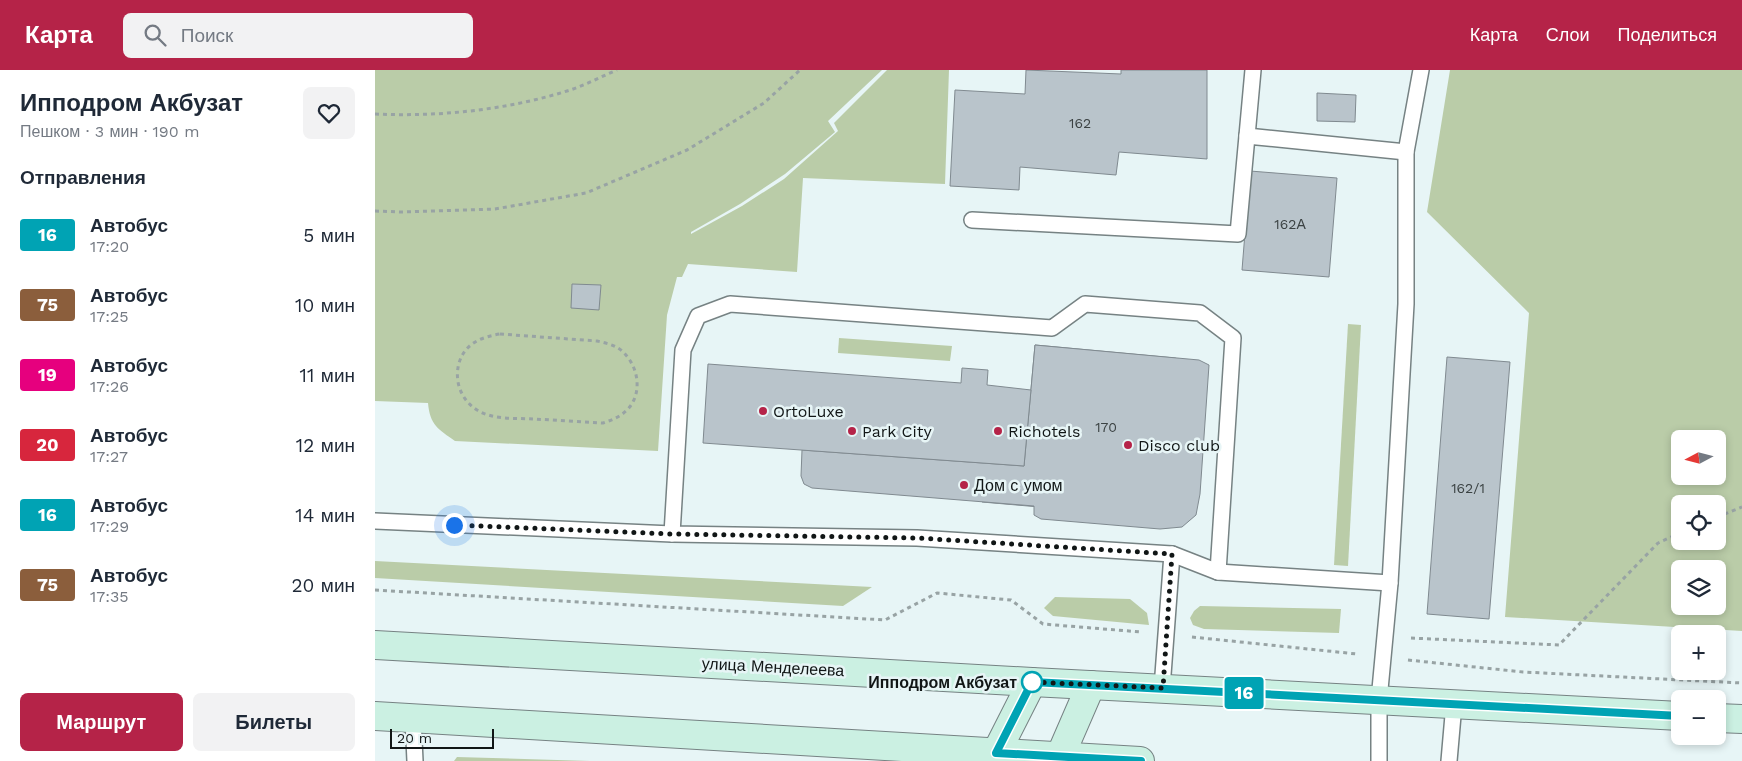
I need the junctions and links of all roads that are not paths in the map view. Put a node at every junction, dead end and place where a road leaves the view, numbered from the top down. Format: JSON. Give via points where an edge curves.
{"nodes":[{"id":1,"x":1253,"y":70,"type":"edge"},
{"id":2,"x":1421,"y":70,"type":"edge"},
{"id":3,"x":1247,"y":136,"type":"junction"},
{"id":4,"x":1406,"y":152,"type":"junction"},
{"id":5,"x":972,"y":220,"type":"dead end"},
{"id":6,"x":375,"y":522,"type":"edge"},
{"id":7,"x":672,"y":534,"type":"junction"},
{"id":8,"x":1172,"y":554,"type":"junction"},
{"id":9,"x":1218,"y":572,"type":"junction"},
{"id":10,"x":1390,"y":583,"type":"junction"},
{"id":11,"x":375,"y":645,"type":"edge"},
{"id":12,"x":1032,"y":682,"type":"junction"},
{"id":13,"x":1091,"y":685,"type":"junction"},
{"id":14,"x":1163,"y":688,"type":"junction"},
{"id":15,"x":1379,"y":700,"type":"junction"},
{"id":16,"x":1454,"y":704,"type":"junction"},
{"id":17,"x":375,"y":716,"type":"edge"},
{"id":18,"x":1671,"y":716,"type":"edge"},
{"id":19,"x":413,"y":718,"type":"junction"},
{"id":20,"x":1726,"y":718,"type":"edge"},
{"id":21,"x":1742,"y":719,"type":"edge"},
{"id":22,"x":994,"y":757,"type":"edge"},
{"id":23,"x":1059,"y":759,"type":"edge"},
{"id":24,"x":415,"y":761,"type":"edge"},
{"id":25,"x":1140,"y":761,"type":"edge"},
{"id":26,"x":1379,"y":761,"type":"edge"},
{"id":27,"x":1449,"y":761,"type":"edge"}],
"edges":[{"from":1,"to":3,"type":"lane"},
{"from":2,"to":4,"type":"lane"},
{"from":3,"to":4,"type":"lane"},
{"from":3,"to":5,"type":"lane","via":[[1237,234]]},
{"from":4,"to":10,"type":"lane","via":[[1406,304]]},
{"from":6,"to":7,"type":"lane"},
{"from":7,"to":8,"type":"lane","via":[[917,538]]},
{"from":7,"to":9,"type":"lane","via":[[683,350],[698,316],[730,304],[1052,328],[1085,304],[1200,313],[1233,338]]},
{"from":8,"to":9,"type":"lane"},
{"from":8,"to":14,"type":"lane"},
{"from":9,"to":10,"type":"lane"},
{"from":10,"to":15,"type":"lane"},
{"from":11,"to":12,"type":"main road","name":"улица Менделеева"},
{"from":12,"to":13,"type":"main road","name":"улица Менделеева"},
{"from":12,"to":22,"type":"main road"},
{"from":13,"to":14,"type":"main road","name":"улица Менделеева"},
{"from":13,"to":23,"type":"main road"},
{"from":14,"to":15,"type":"main road","name":"улица Менделеева"},
{"from":15,"to":16,"type":"main road","name":"улица Менделеева"},
{"from":15,"to":26,"type":"lane"},
{"from":16,"to":18,"type":"main road","name":"улица Менделеева"},
{"from":16,"to":27,"type":"lane"},
{"from":17,"to":19,"type":"main road"},
{"from":19,"to":22,"type":"main road","via":[[871,744]]},
{"from":19,"to":24,"type":"lane"},
{"from":20,"to":21,"type":"main road"},
{"from":22,"to":23,"type":"main road"},
{"from":23,"to":25,"type":"main road"}]}
